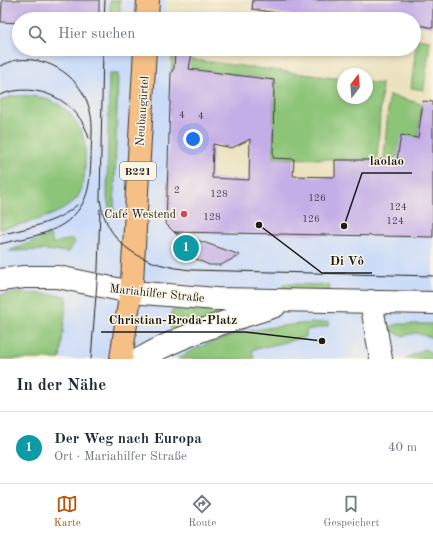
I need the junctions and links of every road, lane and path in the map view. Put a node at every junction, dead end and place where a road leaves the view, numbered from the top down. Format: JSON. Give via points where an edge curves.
{"nodes":[{"id":1,"x":148,"y":0,"type":"edge"},
{"id":2,"x":147,"y":12,"type":"edge"},
{"id":3,"x":145,"y":56,"type":"edge"},
{"id":4,"x":0,"y":280,"type":"edge"},
{"id":5,"x":131,"y":292,"type":"junction"},
{"id":6,"x":291,"y":300,"type":"junction"},
{"id":7,"x":371,"y":301,"type":"junction"},
{"id":8,"x":433,"y":303,"type":"edge"},
{"id":9,"x":121,"y":359,"type":"edge"},
{"id":10,"x":140,"y":359,"type":"edge"},
{"id":11,"x":381,"y":359,"type":"edge"}],
"edges":[{"from":1,"to":2,"type":"main road"},
{"from":3,"to":5,"type":"main road","name":"Neubaugürtel","number":"B221"},
{"from":4,"to":5,"type":"street","name":"Mariahilfer Straße","via":[[24,277],[58,278]]},
{"from":5,"to":6,"type":"street","name":"Mariahilfer Straße","via":[[216,299]]},
{"from":5,"to":9,"type":"main road","number":"B221"},
{"from":6,"to":7,"type":"street","name":"Mariahilfer Straße"},
{"from":6,"to":10,"type":"street","name":"Mariahilfer Straße","via":[[197,332]]},
{"from":7,"to":8,"type":"street","name":"Mariahilfer Straße"},
{"from":7,"to":11,"type":"street"}]}
